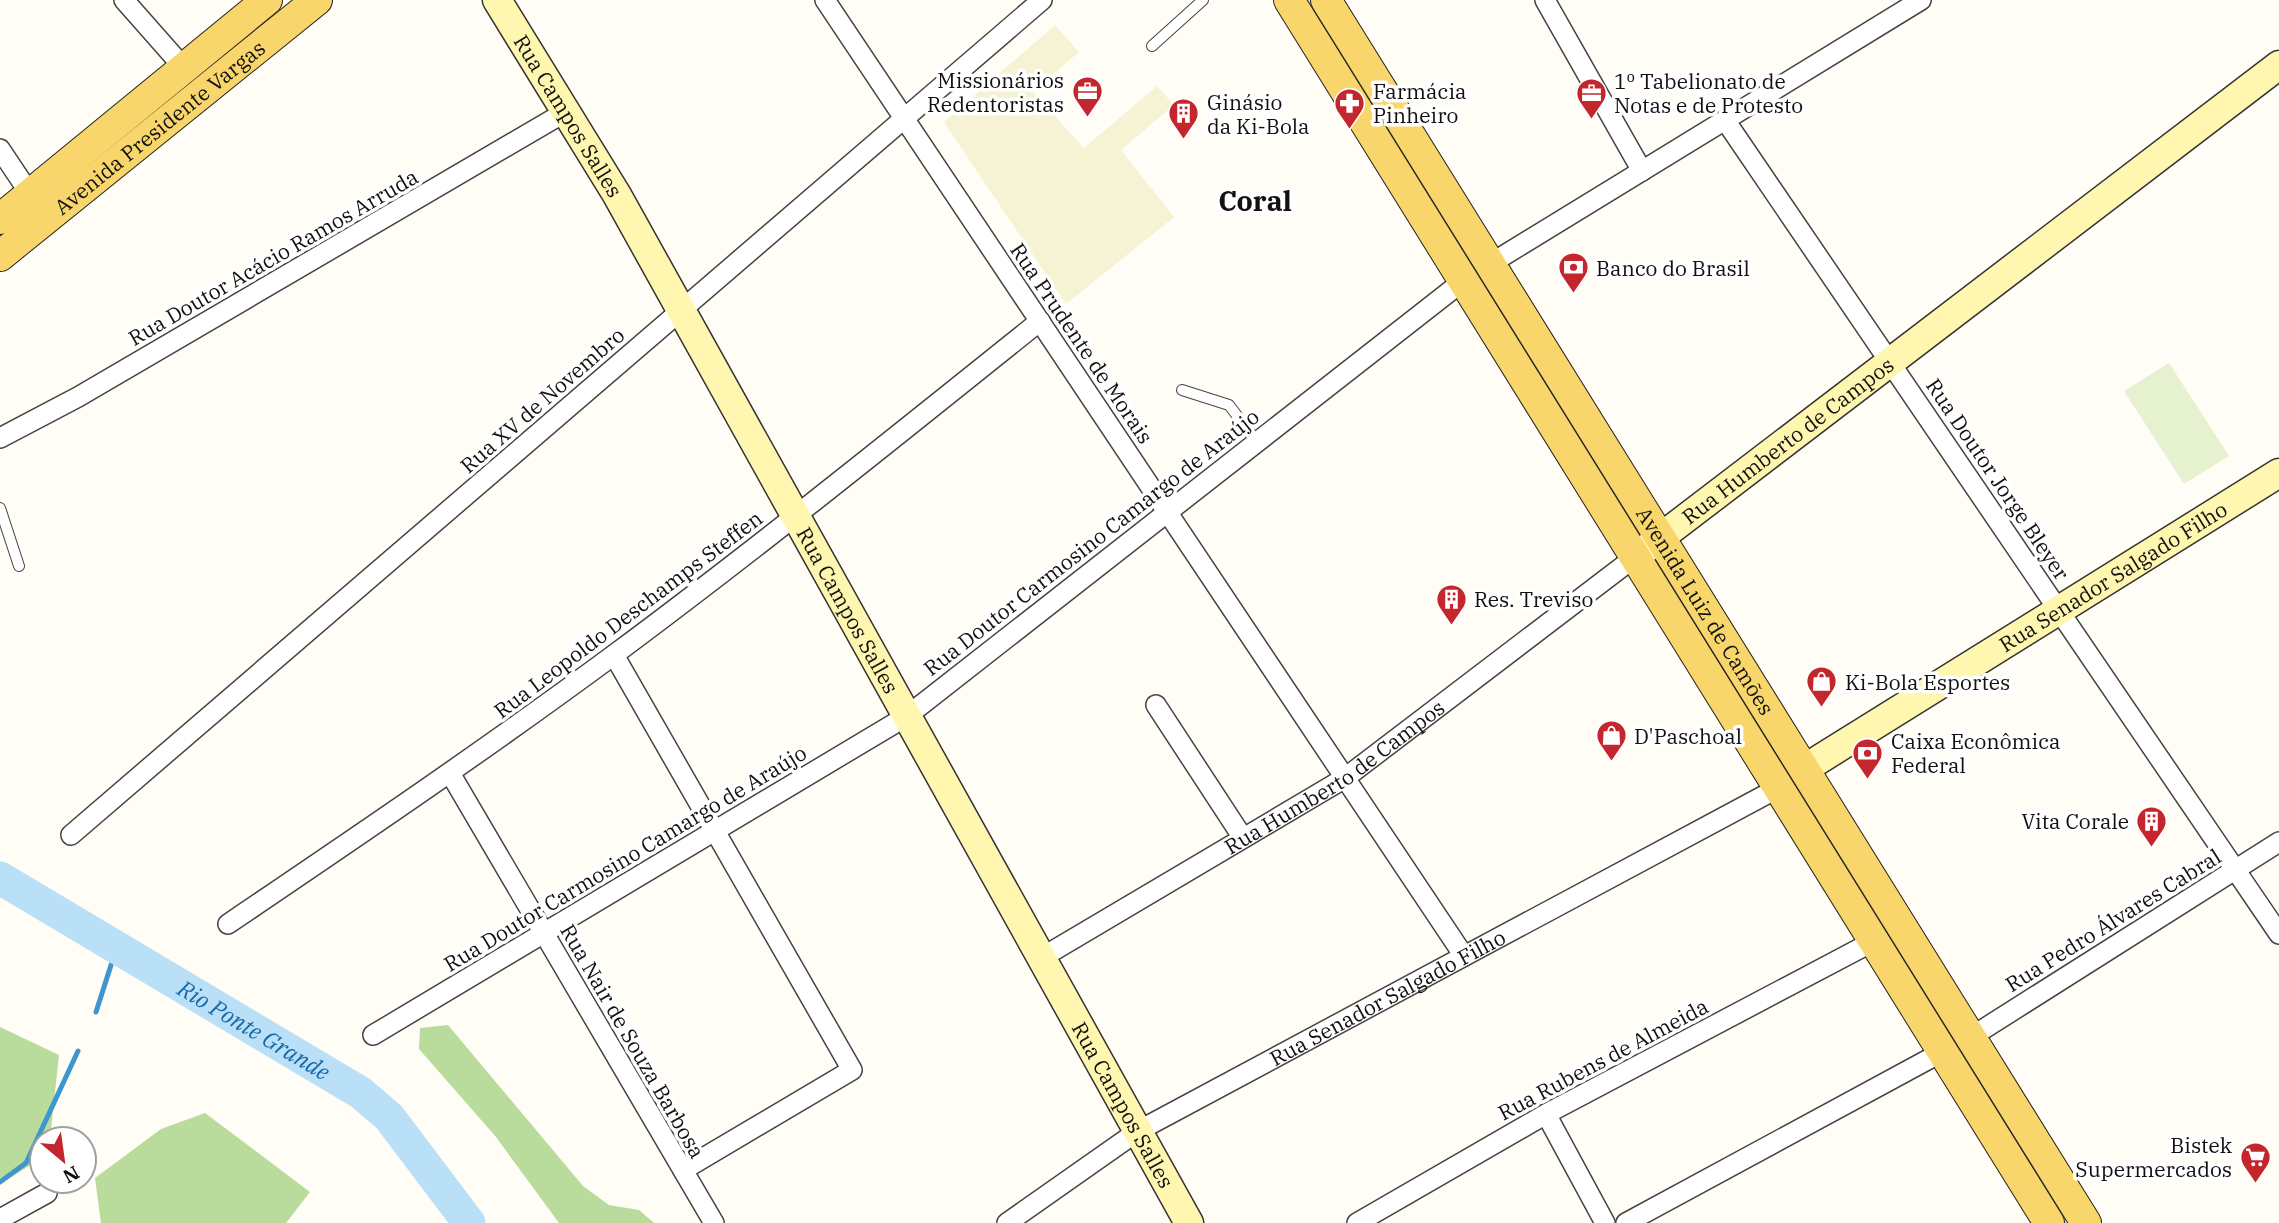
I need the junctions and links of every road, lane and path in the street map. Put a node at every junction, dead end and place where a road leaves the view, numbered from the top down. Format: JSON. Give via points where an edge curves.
{"nodes":[{"id":1,"x":124,"y":0,"type":"edge"},
{"id":2,"x":267,"y":0,"type":"edge"},
{"id":3,"x":317,"y":0,"type":"edge"},
{"id":4,"x":497,"y":0,"type":"edge"},
{"id":5,"x":825,"y":0,"type":"edge"},
{"id":6,"x":1042,"y":0,"type":"edge"},
{"id":7,"x":1203,"y":0,"type":"edge"},
{"id":8,"x":1289,"y":0,"type":"edge"},
{"id":9,"x":1326,"y":0,"type":"edge"},
{"id":10,"x":1545,"y":0,"type":"edge"},
{"id":11,"x":1921,"y":0,"type":"edge"},
{"id":12,"x":1152,"y":46,"type":"dead end"},
{"id":13,"x":2279,"y":65,"type":"edge"},
{"id":14,"x":184,"y":68,"type":"junction"},
{"id":15,"x":567,"y":111,"type":"junction"},
{"id":16,"x":904,"y":119,"type":"junction"},
{"id":17,"x":1726,"y":120,"type":"junction"},
{"id":18,"x":0,"y":149,"type":"edge"},
{"id":19,"x":1643,"y":171,"type":"junction"},
{"id":20,"x":30,"y":194,"type":"junction"},
{"id":21,"x":0,"y":219,"type":"edge"},
{"id":22,"x":0,"y":256,"type":"edge"},
{"id":23,"x":1490,"y":264,"type":"junction"},
{"id":24,"x":1463,"y":281,"type":"junction"},
{"id":25,"x":681,"y":311,"type":"junction"},
{"id":26,"x":1040,"y":321,"type":"junction"},
{"id":27,"x":1890,"y":362,"type":"junction"},
{"id":28,"x":1182,"y":390,"type":"dead end"},
{"id":29,"x":0,"y":438,"type":"edge"},
{"id":30,"x":1257,"y":442,"type":"junction"},
{"id":31,"x":2279,"y":473,"type":"edge"},
{"id":32,"x":0,"y":508,"type":"edge"},
{"id":33,"x":1167,"y":512,"type":"junction"},
{"id":34,"x":796,"y":518,"type":"junction"},
{"id":35,"x":1661,"y":537,"type":"junction"},
{"id":36,"x":1635,"y":557,"type":"junction"},
{"id":37,"x":19,"y":566,"type":"dead end"},
{"id":38,"x":2059,"y":610,"type":"junction"},
{"id":39,"x":614,"y":655,"type":"junction"},
{"id":40,"x":1156,"y":705,"type":"dead end"},
{"id":41,"x":906,"y":716,"type":"junction"},
{"id":42,"x":1804,"y":769,"type":"junction"},
{"id":43,"x":450,"y":773,"type":"junction"},
{"id":44,"x":1345,"y":778,"type":"junction"},
{"id":45,"x":1778,"y":788,"type":"junction"},
{"id":46,"x":715,"y":831,"type":"junction"},
{"id":47,"x":71,"y":835,"type":"dead end"},
{"id":48,"x":1243,"y":838,"type":"junction"},
{"id":49,"x":2279,"y":842,"type":"edge"},
{"id":50,"x":2235,"y":869,"type":"junction"},
{"id":51,"x":228,"y":924,"type":"dead end"},
{"id":52,"x":544,"y":933,"type":"junction"},
{"id":53,"x":2279,"y":934,"type":"edge"},
{"id":54,"x":1874,"y":941,"type":"junction"},
{"id":55,"x":1464,"y":956,"type":"junction"},
{"id":56,"x":1041,"y":958,"type":"junction"},
{"id":57,"x":373,"y":1035,"type":"dead end"},
{"id":58,"x":1971,"y":1037,"type":"junction"},
{"id":59,"x":1942,"y":1052,"type":"junction"},
{"id":60,"x":1546,"y":1114,"type":"junction"},
{"id":61,"x":1138,"y":1131,"type":"junction"},
{"id":62,"x":683,"y":1170,"type":"junction"},
{"id":63,"x":43,"y":1195,"type":"edge"},
{"id":64,"x":0,"y":1219,"type":"edge"},
{"id":65,"x":714,"y":1223,"type":"edge"},
{"id":66,"x":1007,"y":1223,"type":"edge"},
{"id":67,"x":1189,"y":1223,"type":"edge"},
{"id":68,"x":1357,"y":1223,"type":"edge"},
{"id":69,"x":1605,"y":1223,"type":"edge"},
{"id":70,"x":1626,"y":1223,"type":"edge"},
{"id":71,"x":2049,"y":1223,"type":"edge"},
{"id":72,"x":2086,"y":1223,"type":"edge"}],
"edges":[{"from":1,"to":14,"type":"street"},
{"from":2,"to":14,"type":"main road","name":"Avenida Presidente Vargas"},
{"from":3,"to":22,"type":"main road","name":"Avenida Presidente Vargas"},
{"from":4,"to":15,"type":"main road","name":"Rua Campos Salles"},
{"from":5,"to":16,"type":"street","name":"Rua Prudente de Morais"},
{"from":6,"to":16,"type":"street","name":"Rua XV de Novembro"},
{"from":7,"to":12,"type":"lane"},
{"from":8,"to":24,"type":"main road","name":"Avenida Luiz de Camões"},
{"from":9,"to":23,"type":"main road","name":"Avenida Luiz de Camões"},
{"from":10,"to":19,"type":"street"},
{"from":11,"to":17,"type":"street"},
{"from":13,"to":27,"type":"main road","name":"Rua Humberto de Campos"},
{"from":14,"to":20,"type":"main road","name":"Avenida Presidente Vargas"},
{"from":15,"to":25,"type":"main road","name":"Rua Campos Salles"},
{"from":15,"to":29,"type":"street","name":"Rua Doutor Acácio Ramos Arruda"},
{"from":16,"to":25,"type":"street","name":"Rua XV de Novembro"},
{"from":16,"to":26,"type":"street","name":"Rua Prudente de Morais"},
{"from":17,"to":19,"type":"street"},
{"from":17,"to":27,"type":"street","name":"Rua Doutor Jorge Bleyer"},
{"from":18,"to":20,"type":"street"},
{"from":19,"to":23,"type":"street"},
{"from":20,"to":21,"type":"main road","name":"Avenida Presidente Vargas"},
{"from":23,"to":35,"type":"main road","name":"Avenida Luiz de Camões"},
{"from":24,"to":30,"type":"street","name":"Rua Doutor Carmosino Camargo de Araújo"},
{"from":24,"to":36,"type":"main road","name":"Avenida Luiz de Camões"},
{"from":25,"to":34,"type":"main road","name":"Rua Campos Salles"},
{"from":25,"to":47,"type":"street","name":"Rua XV de Novembro"},
{"from":26,"to":33,"type":"street","name":"Rua Prudente de Morais"},
{"from":26,"to":34,"type":"street","name":"Rua Leopoldo Deschamps Steffen"},
{"from":27,"to":35,"type":"main road","name":"Rua Humberto de Campos"},
{"from":27,"to":38,"type":"street","name":"Rua Doutor Jorge Bleyer"},
{"from":28,"to":30,"type":"lane","via":[[1229,405]]},
{"from":30,"to":33,"type":"street","name":"Rua Doutor Carmosino Camargo de Araújo"},
{"from":31,"to":38,"type":"main road","name":"Rua Senador Salgado Filho"},
{"from":32,"to":37,"type":"lane"},
{"from":33,"to":41,"type":"street","name":"Rua Doutor Carmosino Camargo de Araújo"},
{"from":33,"to":44,"type":"street","name":"Rua Prudente de Morais"},
{"from":34,"to":39,"type":"street","name":"Rua Leopoldo Deschamps Steffen"},
{"from":34,"to":41,"type":"main road","name":"Rua Campos Salles"},
{"from":35,"to":36,"type":"main road","name":"Rua Humberto de Campos"},
{"from":35,"to":42,"type":"main road","name":"Avenida Luiz de Camões"},
{"from":36,"to":44,"type":"street","name":"Rua Humberto de Campos"},
{"from":36,"to":45,"type":"main road","name":"Avenida Luiz de Camões"},
{"from":38,"to":42,"type":"main road","name":"Rua Senador Salgado Filho"},
{"from":38,"to":50,"type":"street","name":"Rua Doutor Jorge Bleyer"},
{"from":39,"to":43,"type":"street","name":"Rua Leopoldo Deschamps Steffen"},
{"from":39,"to":46,"type":"street"},
{"from":40,"to":48,"type":"street"},
{"from":41,"to":46,"type":"street","name":"Rua Doutor Carmosino Camargo de Araújo"},
{"from":41,"to":56,"type":"main road","name":"Rua Campos Salles"},
{"from":42,"to":58,"type":"main road","name":"Avenida Luiz de Camões"},
{"from":43,"to":51,"type":"street","name":"Rua Leopoldo Deschamps Steffen"},
{"from":43,"to":52,"type":"street","name":"Rua Nair de Souza Barbosa"},
{"from":44,"to":48,"type":"street","name":"Rua Humberto de Campos"},
{"from":44,"to":55,"type":"street","name":"Rua Prudente de Morais"},
{"from":45,"to":54,"type":"main road","name":"Avenida Luiz de Camões"},
{"from":45,"to":55,"type":"street","name":"Rua Senador Salgado Filho"},
{"from":46,"to":52,"type":"street","name":"Rua Doutor Carmosino Camargo de Araújo"},
{"from":46,"to":62,"type":"street","via":[[852,1070]]},
{"from":48,"to":56,"type":"street","name":"Rua Humberto de Campos"},
{"from":49,"to":50,"type":"street","name":"Rua Pedro Álvares Cabral"},
{"from":50,"to":53,"type":"street","name":"Rua Doutor Jorge Bleyer"},
{"from":50,"to":58,"type":"street","name":"Rua Pedro Álvares Cabral"},
{"from":52,"to":57,"type":"street","name":"Rua Doutor Carmosino Camargo de Araújo"},
{"from":52,"to":62,"type":"street","name":"Rua Nair de Souza Barbosa"},
{"from":54,"to":59,"type":"main road","name":"Avenida Luiz de Camões"},
{"from":54,"to":60,"type":"street","name":"Rua Rubens de Almeida"},
{"from":55,"to":61,"type":"street","name":"Rua Senador Salgado Filho"},
{"from":56,"to":61,"type":"main road","name":"Rua Campos Salles"},
{"from":58,"to":72,"type":"main road","name":"Avenida Luiz de Camões"},
{"from":59,"to":70,"type":"street"},
{"from":59,"to":71,"type":"main road","name":"Avenida Luiz de Camões"},
{"from":60,"to":68,"type":"street","name":"Rua Rubens de Almeida"},
{"from":60,"to":69,"type":"street"},
{"from":61,"to":66,"type":"street","name":"Rua Senador Salgado Filho"},
{"from":61,"to":67,"type":"main road","name":"Rua Campos Salles"},
{"from":62,"to":65,"type":"street","name":"Rua Nair de Souza Barbosa"},
{"from":63,"to":64,"type":"street"}]}
